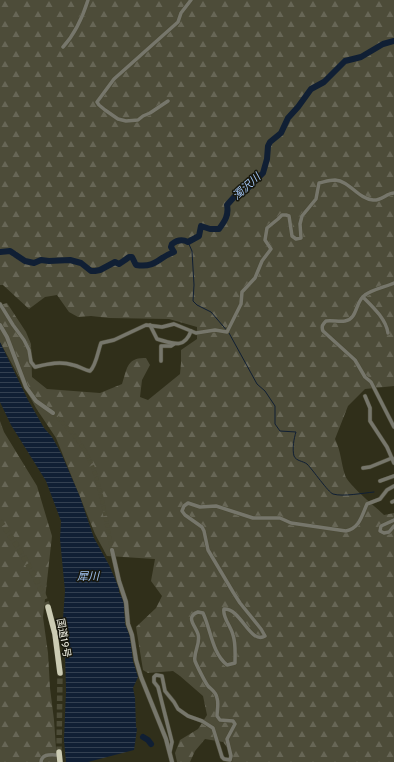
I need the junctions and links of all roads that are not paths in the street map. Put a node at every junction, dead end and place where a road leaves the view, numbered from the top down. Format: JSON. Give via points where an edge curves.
{"nodes":[{"id":1,"x":88,"y":0,"type":"edge"},
{"id":2,"x":191,"y":0,"type":"edge"},
{"id":3,"x":63,"y":47,"type":"dead end"},
{"id":4,"x":168,"y":101,"type":"dead end"},
{"id":5,"x":394,"y":193,"type":"edge"},
{"id":6,"x":394,"y":283,"type":"edge"},
{"id":7,"x":363,"y":297,"type":"junction"},
{"id":8,"x":0,"y":304,"type":"edge"},
{"id":9,"x":0,"y":325,"type":"edge"},
{"id":10,"x":150,"y":325,"type":"junction"},
{"id":11,"x":191,"y":332,"type":"junction"},
{"id":12,"x":388,"y":333,"type":"dead end"},
{"id":13,"x":174,"y":344,"type":"junction"},
{"id":14,"x":161,"y":361,"type":"dead end"},
{"id":15,"x":365,"y":396,"type":"dead end"},
{"id":16,"x":53,"y":414,"type":"tunnel mouth"},
{"id":17,"x":394,"y":427,"type":"edge"},
{"id":18,"x":393,"y":460,"type":"edge"},
{"id":19,"x":363,"y":468,"type":"dead end"},
{"id":20,"x":394,"y":476,"type":"edge"},
{"id":21,"x":380,"y":481,"type":"dead end"},
{"id":22,"x":394,"y":486,"type":"edge"},
{"id":23,"x":394,"y":520,"type":"edge"},
{"id":24,"x":394,"y":526,"type":"edge"},
{"id":25,"x":112,"y":550,"type":"tunnel mouth"},
{"id":26,"x":48,"y":607,"type":"tunnel mouth"},
{"id":27,"x":60,"y":673,"type":"tunnel mouth"},
{"id":28,"x":170,"y":752,"type":"junction"},
{"id":29,"x":59,"y":754,"type":"joint"},
{"id":30,"x":41,"y":762,"type":"edge"},
{"id":31,"x":60,"y":762,"type":"edge"},
{"id":32,"x":172,"y":762,"type":"edge"}],
"edges":[{"from":1,"to":3,"type":"street"},
{"from":2,"to":4,"type":"street","via":[[178,22],[114,79],[97,102],[118,119],[126,121],[138,120]]},
{"from":5,"to":11,"type":"street","via":[[374,200],[364,198],[339,181],[319,183],[316,198],[302,216],[301,238],[296,239],[292,236],[289,216],[286,214],[267,228],[265,240],[271,249],[262,261],[255,278],[242,292],[241,304],[228,331]]},
{"from":6,"to":7,"type":"street"},
{"from":7,"to":12,"type":"street","via":[[376,311]]},
{"from":7,"to":17,"type":"street","via":[[350,320],[326,321],[322,329],[355,360],[371,382]]},
{"from":8,"to":10,"type":"street","via":[[24,340],[35,367],[47,363],[61,363],[90,371],[95,365],[101,343],[114,340],[141,326]]},
{"from":9,"to":16,"type":"street","via":[[26,386],[36,400]]},
{"from":10,"to":11,"type":"street","via":[[162,327],[174,324]]},
{"from":10,"to":13,"type":"street","via":[[157,339]]},
{"from":11,"to":13,"type":"street","via":[[186,341]]},
{"from":13,"to":14,"type":"street","via":[[161,346]]},
{"from":15,"to":18,"type":"street","via":[[370,408],[370,421]]},
{"from":18,"to":19,"type":"street"},
{"from":20,"to":21,"type":"street"},
{"from":22,"to":28,"type":"street","via":[[380,499],[368,504],[360,521],[346,531],[280,518],[253,518],[216,506],[200,507],[188,503],[184,506],[182,511],[204,531],[208,550],[240,603],[265,636],[258,637],[250,632],[234,612],[224,609],[235,642],[235,663],[227,666],[214,644],[203,613],[194,613],[191,621],[198,633],[199,642],[195,661],[217,698],[217,716],[220,720],[235,722],[227,739],[231,756],[230,760],[222,757],[213,728],[178,709],[165,691],[162,676],[156,674],[154,682],[158,687],[172,742]]},
{"from":23,"to":24,"type":"street","via":[[381,526],[380,531],[389,532]]},
{"from":25,"to":28,"type":"street","via":[[126,602],[128,624],[141,678]]},
{"from":26,"to":27,"type":"highway","name":"国道19号","via":[[55,634]]},
{"from":28,"to":32,"type":"street"},
{"from":29,"to":30,"type":"street","via":[[46,755]]},
{"from":29,"to":31,"type":"highway"}]}
